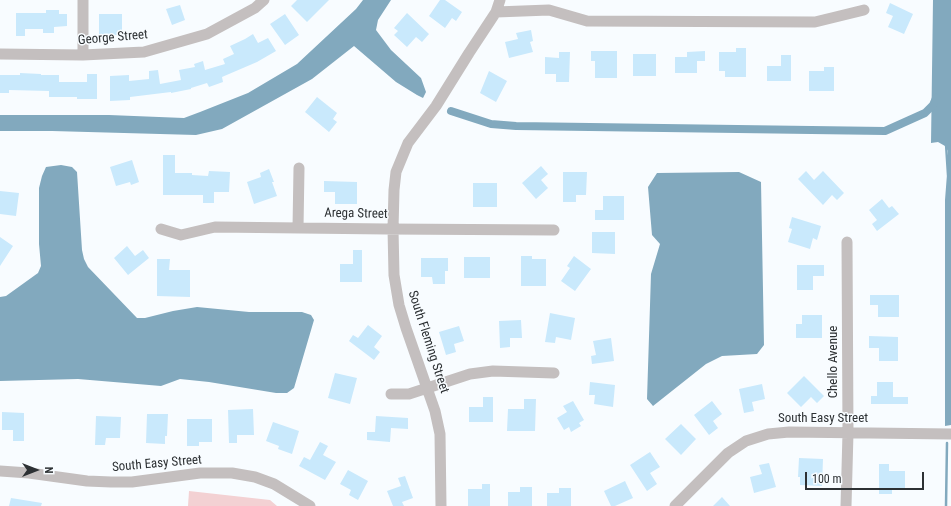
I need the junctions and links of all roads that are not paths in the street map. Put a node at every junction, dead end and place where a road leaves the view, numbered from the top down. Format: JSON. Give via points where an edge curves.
{"nodes":[{"id":1,"x":83,"y":0,"type":"edge"},
{"id":2,"x":264,"y":0,"type":"edge"},
{"id":3,"x":500,"y":0,"type":"edge"},
{"id":4,"x":864,"y":10,"type":"dead end"},
{"id":5,"x":496,"y":12,"type":"junction"},
{"id":6,"x":0,"y":54,"type":"edge"},
{"id":7,"x":83,"y":55,"type":"junction"},
{"id":8,"x":300,"y":168,"type":"dead end"},
{"id":9,"x":298,"y":228,"type":"junction"},
{"id":10,"x":161,"y":229,"type":"dead end"},
{"id":11,"x":393,"y":229,"type":"junction"},
{"id":12,"x":554,"y":230,"type":"dead end"},
{"id":13,"x":847,"y":242,"type":"dead end"},
{"id":14,"x":554,"y":373,"type":"dead end"},
{"id":15,"x":427,"y":388,"type":"junction"},
{"id":16,"x":391,"y":394,"type":"dead end"},
{"id":17,"x":848,"y":433,"type":"junction"},
{"id":18,"x":951,"y":434,"type":"edge"},
{"id":19,"x":0,"y":471,"type":"edge"},
{"id":20,"x":310,"y":506,"type":"edge"},
{"id":21,"x":441,"y":506,"type":"edge"},
{"id":22,"x":675,"y":506,"type":"edge"},
{"id":23,"x":846,"y":506,"type":"edge"}],
"edges":[{"from":1,"to":7,"type":"street"},
{"from":2,"to":7,"type":"street","name":"George Street","via":[[256,8],[207,34],[144,52]]},
{"from":3,"to":5,"type":"street","name":"South Fleming Street"},
{"from":4,"to":5,"type":"street","via":[[815,22],[587,21],[548,10]]},
{"from":5,"to":11,"type":"street","name":"South Fleming Street","via":[[436,106],[408,143],[396,172]]},
{"from":6,"to":7,"type":"street","name":"George Street"},
{"from":8,"to":9,"type":"street"},
{"from":9,"to":10,"type":"street","name":"Arega Street","via":[[215,227],[180,235]]},
{"from":9,"to":11,"type":"street","name":"Arega Street"},
{"from":11,"to":12,"type":"street","name":"Arega Street"},
{"from":11,"to":15,"type":"street","name":"South Fleming Street","via":[[394,275],[399,305]]},
{"from":13,"to":17,"type":"street","name":"Chello Avenue"},
{"from":14,"to":15,"type":"street","via":[[493,371],[470,374]]},
{"from":15,"to":16,"type":"street","via":[[409,394]]},
{"from":15,"to":21,"type":"street","name":"South Fleming Street","via":[[440,434]]},
{"from":17,"to":18,"type":"street","name":"South Easy Street"},
{"from":17,"to":22,"type":"street","name":"South Easy Street","via":[[789,432],[768,434],[746,441],[728,453]]},
{"from":17,"to":23,"type":"street","name":"Chello Avenue"},
{"from":19,"to":20,"type":"street","name":"South Easy Street","via":[[111,482],[132,482],[200,473],[232,473],[274,484]]}]}
